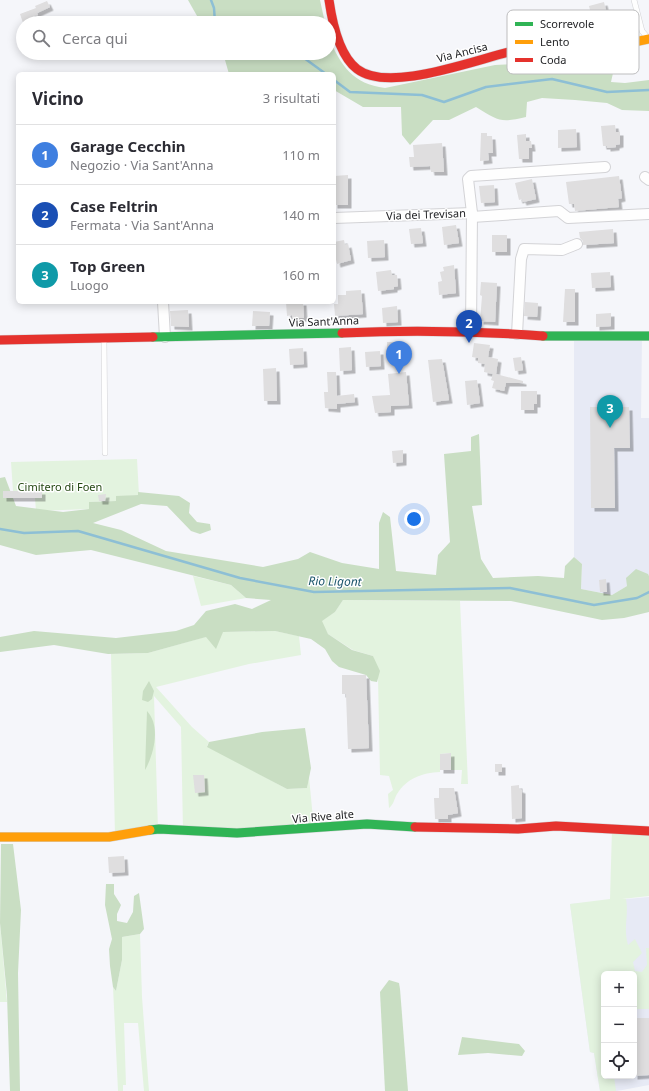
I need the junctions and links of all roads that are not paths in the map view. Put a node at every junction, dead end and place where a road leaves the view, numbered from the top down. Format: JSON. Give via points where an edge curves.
{"nodes":[{"id":1,"x":329,"y":0,"type":"edge"},
{"id":2,"x":634,"y":0,"type":"edge"},
{"id":3,"x":637,"y":10,"type":"edge"},
{"id":4,"x":332,"y":16,"type":"edge"},
{"id":5,"x":639,"y":19,"type":"edge"},
{"id":6,"x":336,"y":32,"type":"edge"},
{"id":7,"x":649,"y":39,"type":"edge"},
{"id":8,"x":639,"y":41,"type":"edge"},
{"id":9,"x":507,"y":54,"type":"edge"},
{"id":10,"x":605,"y":166,"type":"dead end"},
{"id":11,"x":649,"y":214,"type":"edge"},
{"id":12,"x":472,"y":215,"type":"junction"},
{"id":13,"x":336,"y":218,"type":"edge"},
{"id":14,"x":577,"y":244,"type":"dead end"},
{"id":15,"x":163,"y":304,"type":"edge"},
{"id":16,"x":471,"y":331,"type":"junction"},
{"id":17,"x":517,"y":334,"type":"junction"},
{"id":18,"x":649,"y":336,"type":"edge"},
{"id":19,"x":165,"y":337,"type":"junction"},
{"id":20,"x":104,"y":338,"type":"junction"},
{"id":21,"x":0,"y":340,"type":"edge"},
{"id":22,"x":105,"y":453,"type":"dead end"},
{"id":23,"x":649,"y":831,"type":"edge"},
{"id":24,"x":0,"y":837,"type":"edge"}],
"edges":[{"from":1,"to":4,"type":"street","name":"Via Ancisa"},
{"from":2,"to":3,"type":"lane"},
{"from":5,"to":7,"type":"lane","via":[[642,31]]},
{"from":6,"to":9,"type":"street","name":"Via Ancisa","via":[[344,52],[357,69],[377,78],[403,78]]},
{"from":7,"to":8,"type":"street","name":"Via Ancisa"},
{"from":10,"to":12,"type":"street","via":[[471,176],[468,179]]},
{"from":11,"to":12,"type":"street","via":[[568,218],[559,211]]},
{"from":12,"to":13,"type":"street","name":"Via dei Trevisan"},
{"from":12,"to":16,"type":"street","name":"Via dei Trevisan"},
{"from":14,"to":17,"type":"street","via":[[562,250],[524,249],[521,259]]},
{"from":15,"to":19,"type":"street"},
{"from":16,"to":17,"type":"street","name":"Via Sant'Anna"},
{"from":16,"to":19,"type":"street","name":"Via Sant'Anna","via":[[414,330]]},
{"from":17,"to":18,"type":"street","name":"Via Sant'Anna","via":[[563,337]]},
{"from":19,"to":20,"type":"street","name":"Via Sant'Anna"},
{"from":20,"to":21,"type":"street","name":"Via Sant'Anna"},
{"from":20,"to":22,"type":"lane"},
{"from":23,"to":24,"type":"street","name":"Via Rive alte","via":[[556,826],[518,829],[367,824],[237,833],[159,829],[109,837]]}]}
